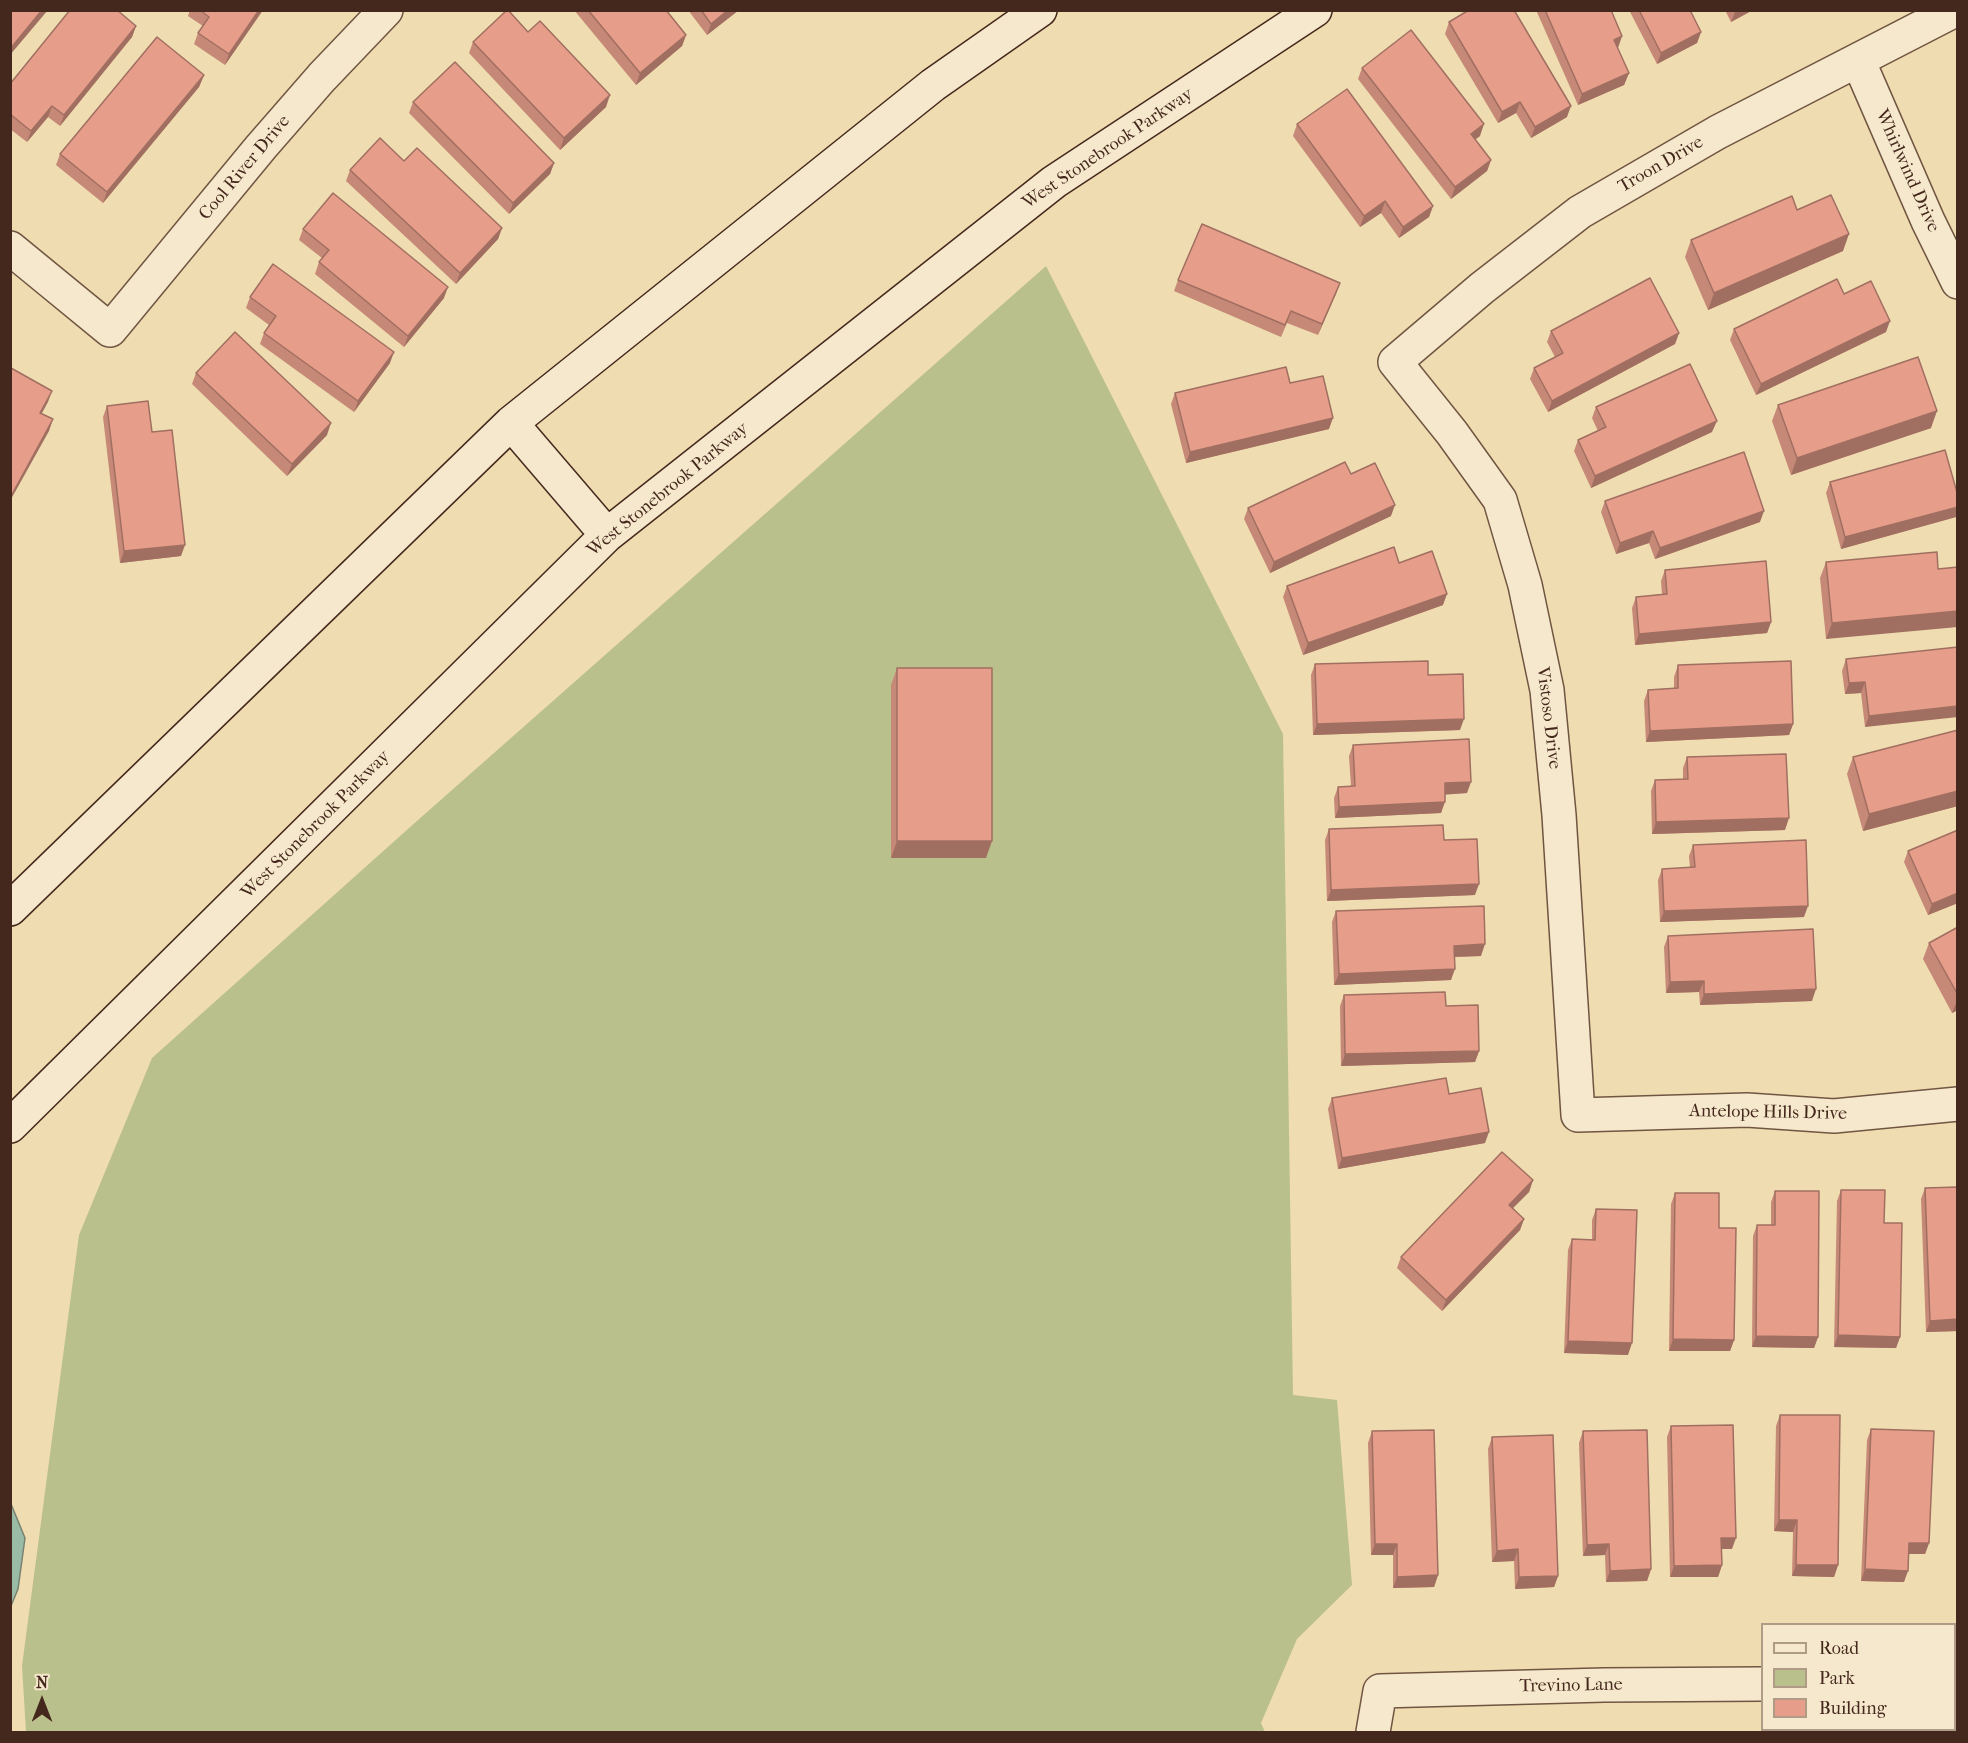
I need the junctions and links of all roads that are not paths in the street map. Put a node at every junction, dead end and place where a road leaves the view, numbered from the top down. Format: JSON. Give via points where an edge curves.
{"nodes":[{"id":1,"x":386,"y":10,"type":"edge"},
{"id":2,"x":1040,"y":10,"type":"edge"},
{"id":3,"x":1315,"y":10,"type":"edge"},
{"id":4,"x":1955,"y":10,"type":"edge"},
{"id":5,"x":1858,"y":60,"type":"junction"},
{"id":6,"x":10,"y":248,"type":"edge"},
{"id":7,"x":1958,"y":282,"type":"edge"},
{"id":8,"x":1395,"y":362,"type":"joint"},
{"id":9,"x":511,"y":423,"type":"junction"},
{"id":10,"x":607,"y":535,"type":"junction"},
{"id":11,"x":10,"y":909,"type":"edge"},
{"id":12,"x":1958,"y":1104,"type":"edge"},
{"id":13,"x":1578,"y":1115,"type":"joint"},
{"id":14,"x":10,"y":1126,"type":"edge"},
{"id":15,"x":1761,"y":1684,"type":"edge"},
{"id":16,"x":1373,"y":1732,"type":"edge"}],
"edges":[{"from":1,"to":6,"type":"street","name":"Cool River Drive","via":[[322,76],[110,330]]},
{"from":2,"to":9,"type":"street","via":[[933,85]]},
{"from":3,"to":10,"type":"street","name":"West Stonebrook Parkway","via":[[1054,182]]},
{"from":4,"to":5,"type":"street","name":"Troon Drive"},
{"from":5,"to":7,"type":"street","name":"Whirlwind Drive"},
{"from":5,"to":8,"type":"street","name":"Troon Drive","via":[[1718,132],[1580,212]]},
{"from":8,"to":13,"type":"street","name":"Vistoso Drive","via":[[1500,500],[1525,585],[1547,690]]},
{"from":9,"to":10,"type":"street"},
{"from":9,"to":11,"type":"street"},
{"from":10,"to":14,"type":"street","name":"West Stonebrook Parkway"},
{"from":12,"to":13,"type":"street","name":"Antelope Hills Drive","via":[[1834,1116],[1748,1110]]},
{"from":15,"to":16,"type":"street","name":"Trevino Lane","via":[[1380,1691]]}]}
